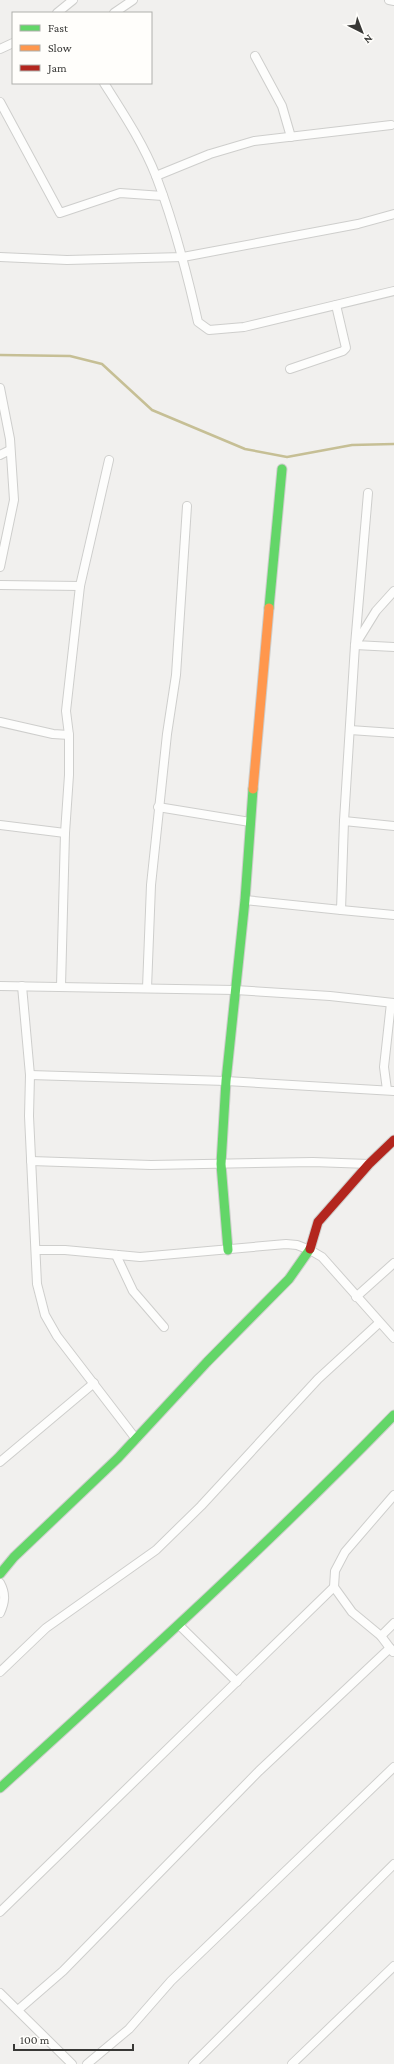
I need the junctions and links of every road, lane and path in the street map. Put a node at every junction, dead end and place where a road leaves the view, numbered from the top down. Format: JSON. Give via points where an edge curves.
{"nodes":[{"id":1,"x":73,"y":0,"type":"edge"},
{"id":2,"x":133,"y":0,"type":"edge"},
{"id":3,"x":389,"y":0,"type":"edge"},
{"id":4,"x":394,"y":1,"type":"edge"},
{"id":5,"x":58,"y":12,"type":"edge"},
{"id":6,"x":115,"y":12,"type":"edge"},
{"id":7,"x":12,"y":43,"type":"edge"},
{"id":8,"x":0,"y":49,"type":"edge"},
{"id":9,"x":255,"y":56,"type":"dead end"},
{"id":10,"x":105,"y":84,"type":"edge"},
{"id":11,"x":0,"y":104,"type":"edge"},
{"id":12,"x":391,"y":124,"type":"dead end"},
{"id":13,"x":291,"y":137,"type":"junction"},
{"id":14,"x":156,"y":176,"type":"junction"},
{"id":15,"x":162,"y":196,"type":"junction"},
{"id":16,"x":394,"y":214,"type":"edge"},
{"id":17,"x":0,"y":257,"type":"edge"},
{"id":18,"x":183,"y":257,"type":"junction"},
{"id":19,"x":394,"y":291,"type":"edge"},
{"id":20,"x":336,"y":304,"type":"junction"},
{"id":21,"x":290,"y":370,"type":"dead end"},
{"id":22,"x":0,"y":388,"type":"edge"},
{"id":23,"x":10,"y":450,"type":"junction"},
{"id":24,"x":0,"y":455,"type":"edge"},
{"id":25,"x":109,"y":460,"type":"dead end"},
{"id":26,"x":282,"y":469,"type":"dead end"},
{"id":27,"x":368,"y":493,"type":"dead end"},
{"id":28,"x":187,"y":506,"type":"dead end"},
{"id":29,"x":0,"y":567,"type":"edge"},
{"id":30,"x":0,"y":585,"type":"edge"},
{"id":31,"x":80,"y":586,"type":"junction"},
{"id":32,"x":394,"y":591,"type":"edge"},
{"id":33,"x":355,"y":645,"type":"junction"},
{"id":34,"x":394,"y":647,"type":"edge"},
{"id":35,"x":0,"y":722,"type":"edge"},
{"id":36,"x":350,"y":730,"type":"junction"},
{"id":37,"x":394,"y":733,"type":"edge"},
{"id":38,"x":69,"y":735,"type":"junction"},
{"id":39,"x":158,"y":807,"type":"junction"},
{"id":40,"x":344,"y":821,"type":"junction"},
{"id":41,"x":250,"y":822,"type":"junction"},
{"id":42,"x":0,"y":825,"type":"edge"},
{"id":43,"x":394,"y":826,"type":"edge"},
{"id":44,"x":65,"y":834,"type":"junction"},
{"id":45,"x":244,"y":900,"type":"junction"},
{"id":46,"x":341,"y":910,"type":"junction"},
{"id":47,"x":394,"y":915,"type":"edge"},
{"id":48,"x":0,"y":986,"type":"edge"},
{"id":49,"x":22,"y":986,"type":"junction"},
{"id":50,"x":61,"y":986,"type":"junction"},
{"id":51,"x":147,"y":988,"type":"junction"},
{"id":52,"x":236,"y":990,"type":"junction"},
{"id":53,"x":392,"y":1003,"type":"edge"},
{"id":54,"x":30,"y":1075,"type":"junction"},
{"id":55,"x":226,"y":1081,"type":"junction"},
{"id":56,"x":390,"y":1091,"type":"edge"},
{"id":57,"x":394,"y":1140,"type":"edge"},
{"id":58,"x":31,"y":1161,"type":"junction"},
{"id":59,"x":221,"y":1164,"type":"junction"},
{"id":60,"x":369,"y":1164,"type":"junction"},
{"id":61,"x":37,"y":1250,"type":"junction"},
{"id":62,"x":228,"y":1250,"type":"junction"},
{"id":63,"x":310,"y":1250,"type":"junction"},
{"id":64,"x":116,"y":1255,"type":"junction"},
{"id":65,"x":394,"y":1263,"type":"edge"},
{"id":66,"x":356,"y":1297,"type":"junction"},
{"id":67,"x":379,"y":1323,"type":"junction"},
{"id":68,"x":164,"y":1327,"type":"dead end"},
{"id":69,"x":394,"y":1338,"type":"edge"},
{"id":70,"x":94,"y":1383,"type":"junction"},
{"id":71,"x":394,"y":1415,"type":"edge"},
{"id":72,"x":136,"y":1439,"type":"junction"},
{"id":73,"x":0,"y":1462,"type":"edge"},
{"id":74,"x":394,"y":1495,"type":"edge"},
{"id":75,"x":0,"y":1574,"type":"edge"},
{"id":76,"x":0,"y":1583,"type":"edge"},
{"id":77,"x":334,"y":1587,"type":"junction"},
{"id":78,"x":0,"y":1613,"type":"edge"},
{"id":79,"x":394,"y":1623,"type":"edge"},
{"id":80,"x":179,"y":1624,"type":"junction"},
{"id":81,"x":381,"y":1636,"type":"junction"},
{"id":82,"x":392,"y":1650,"type":"edge"},
{"id":83,"x":0,"y":1672,"type":"edge"},
{"id":84,"x":237,"y":1682,"type":"junction"},
{"id":85,"x":394,"y":1767,"type":"edge"},
{"id":86,"x":0,"y":1788,"type":"edge"},
{"id":87,"x":394,"y":1864,"type":"edge"},
{"id":88,"x":0,"y":1912,"type":"edge"},
{"id":89,"x":394,"y":1966,"type":"edge"},
{"id":90,"x":0,"y":1993,"type":"edge"},
{"id":91,"x":18,"y":2010,"type":"junction"},
{"id":92,"x":72,"y":2064,"type":"edge"},
{"id":93,"x":87,"y":2064,"type":"edge"},
{"id":94,"x":193,"y":2064,"type":"edge"},
{"id":95,"x":292,"y":2064,"type":"edge"}],
"edges":[{"from":1,"to":5,"type":"street"},
{"from":2,"to":6,"type":"street"},
{"from":3,"to":4,"type":"street"},
{"from":7,"to":8,"type":"street"},
{"from":9,"to":13,"type":"street","via":[[282,106]]},
{"from":10,"to":14,"type":"street","via":[[141,143]]},
{"from":11,"to":15,"type":"street","via":[[60,213],[120,193]]},
{"from":12,"to":13,"type":"street"},
{"from":13,"to":14,"type":"street","via":[[254,141],[210,154]]},
{"from":14,"to":15,"type":"street"},
{"from":15,"to":18,"type":"street"},
{"from":16,"to":18,"type":"street","via":[[358,224]]},
{"from":17,"to":18,"type":"street","via":[[67,260]]},
{"from":18,"to":20,"type":"street","via":[[198,322],[208,330],[244,327]]},
{"from":19,"to":20,"type":"street"},
{"from":20,"to":21,"type":"street","via":[[346,348]]},
{"from":22,"to":23,"type":"street"},
{"from":23,"to":24,"type":"street"},
{"from":23,"to":29,"type":"street","via":[[14,500]]},
{"from":25,"to":31,"type":"street"},
{"from":26,"to":41,"type":"street"},
{"from":27,"to":33,"type":"street"},
{"from":28,"to":39,"type":"street","via":[[176,675]]},
{"from":30,"to":31,"type":"street"},
{"from":31,"to":38,"type":"street","via":[[66,711]]},
{"from":32,"to":33,"type":"street","via":[[376,611]]},
{"from":33,"to":34,"type":"street"},
{"from":33,"to":36,"type":"street"},
{"from":35,"to":38,"type":"street"},
{"from":36,"to":37,"type":"street"},
{"from":36,"to":40,"type":"street"},
{"from":38,"to":44,"type":"street"},
{"from":39,"to":41,"type":"street"},
{"from":39,"to":51,"type":"street","via":[[151,885]]},
{"from":40,"to":43,"type":"street"},
{"from":40,"to":46,"type":"street"},
{"from":41,"to":45,"type":"street"},
{"from":42,"to":44,"type":"street"},
{"from":44,"to":50,"type":"street"},
{"from":45,"to":46,"type":"street"},
{"from":45,"to":52,"type":"street"},
{"from":46,"to":47,"type":"street"},
{"from":48,"to":49,"type":"street"},
{"from":49,"to":50,"type":"street"},
{"from":49,"to":54,"type":"street"},
{"from":50,"to":51,"type":"street"},
{"from":51,"to":52,"type":"street"},
{"from":52,"to":53,"type":"street"},
{"from":52,"to":55,"type":"street"},
{"from":53,"to":56,"type":"street","via":[[384,1067]]},
{"from":54,"to":55,"type":"street"},
{"from":54,"to":58,"type":"street"},
{"from":55,"to":56,"type":"street"},
{"from":55,"to":59,"type":"street"},
{"from":57,"to":60,"type":"street"},
{"from":58,"to":59,"type":"street","via":[[151,1165]]},
{"from":58,"to":61,"type":"street"},
{"from":59,"to":60,"type":"street"},
{"from":59,"to":62,"type":"street"},
{"from":60,"to":63,"type":"street","via":[[318,1222]]},
{"from":61,"to":64,"type":"street"},
{"from":61,"to":70,"type":"street","via":[[37,1284],[45,1315],[56,1336]]},
{"from":62,"to":63,"type":"street","via":[[286,1244]]},
{"from":62,"to":64,"type":"street","via":[[140,1257]]},
{"from":63,"to":66,"type":"street","via":[[322,1257]]},
{"from":63,"to":72,"type":"street","via":[[289,1279]]},
{"from":64,"to":68,"type":"street","via":[[133,1291]]},
{"from":65,"to":66,"type":"street"},
{"from":66,"to":67,"type":"street"},
{"from":67,"to":69,"type":"street"},
{"from":67,"to":83,"type":"street","via":[[318,1379],[201,1506],[156,1550],[46,1628]]},
{"from":70,"to":72,"type":"street"},
{"from":70,"to":73,"type":"street"},
{"from":71,"to":80,"type":"street","via":[[330,1481]]},
{"from":72,"to":75,"type":"street","via":[[14,1557]]},
{"from":74,"to":77,"type":"street","via":[[345,1552],[335,1571]]},
{"from":76,"to":78,"type":"street","via":[[4,1591],[5,1604]]},
{"from":77,"to":81,"type":"street","via":[[352,1612]]},
{"from":77,"to":84,"type":"street"},
{"from":79,"to":81,"type":"street"},
{"from":80,"to":84,"type":"street"},
{"from":80,"to":86,"type":"street"},
{"from":81,"to":82,"type":"street"},
{"from":82,"to":91,"type":"street","via":[[259,1771],[63,1971]]},
{"from":84,"to":88,"type":"street"},
{"from":85,"to":93,"type":"street","via":[[182,1971],[129,2029]]},
{"from":87,"to":94,"type":"street"},
{"from":89,"to":95,"type":"street"},
{"from":90,"to":91,"type":"street"},
{"from":91,"to":92,"type":"street"}]}
